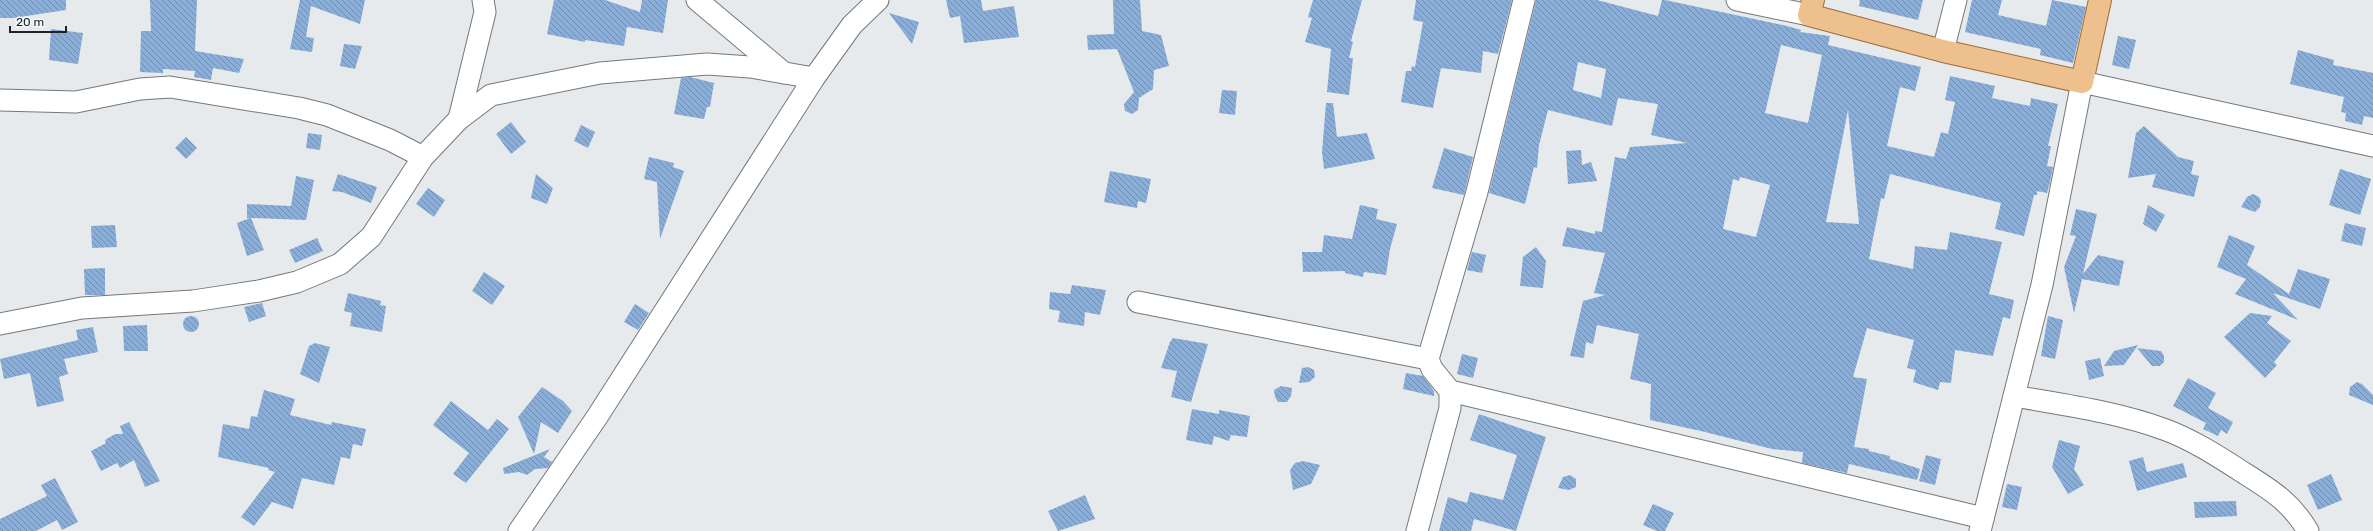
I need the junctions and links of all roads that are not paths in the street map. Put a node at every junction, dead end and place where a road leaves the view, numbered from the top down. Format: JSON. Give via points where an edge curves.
{"nodes":[{"id":1,"x":483,"y":0,"type":"edge"},
{"id":2,"x":697,"y":0,"type":"edge"},
{"id":3,"x":878,"y":0,"type":"edge"},
{"id":4,"x":1524,"y":0,"type":"edge"},
{"id":5,"x":1736,"y":0,"type":"edge"},
{"id":6,"x":1956,"y":0,"type":"edge"},
{"id":7,"x":2100,"y":0,"type":"edge"},
{"id":8,"x":1811,"y":8,"type":"edge"},
{"id":9,"x":1943,"y":51,"type":"junction"},
{"id":10,"x":785,"y":74,"type":"junction"},
{"id":11,"x":814,"y":78,"type":"junction"},
{"id":12,"x":2082,"y":82,"type":"junction"},
{"id":13,"x":0,"y":100,"type":"edge"},
{"id":14,"x":459,"y":118,"type":"junction"},
{"id":15,"x":2373,"y":146,"type":"edge"},
{"id":16,"x":423,"y":157,"type":"junction"},
{"id":17,"x":1138,"y":302,"type":"dead end"},
{"id":18,"x":0,"y":324,"type":"edge"},
{"id":19,"x":1428,"y":359,"type":"junction"},
{"id":20,"x":1450,"y":391,"type":"junction"},
{"id":21,"x":2014,"y":396,"type":"junction"},
{"id":22,"x":1982,"y":524,"type":"edge"},
{"id":23,"x":519,"y":531,"type":"edge"},
{"id":24,"x":1417,"y":531,"type":"edge"},
{"id":25,"x":2308,"y":531,"type":"edge"}],
"edges":[{"from":1,"to":14,"type":"street","via":[[485,12]]},
{"from":2,"to":10,"type":"street"},
{"from":3,"to":11,"type":"street","via":[[852,25]]},
{"from":4,"to":19,"type":"street","via":[[1477,192]]},
{"from":5,"to":8,"type":"street"},
{"from":6,"to":9,"type":"street"},
{"from":7,"to":12,"type":"main road"},
{"from":8,"to":9,"type":"main road"},
{"from":9,"to":12,"type":"main road"},
{"from":10,"to":11,"type":"street"},
{"from":10,"to":14,"type":"street","via":[[750,67],[707,64],[600,73],[491,94]]},
{"from":11,"to":23,"type":"street","via":[[605,404]]},
{"from":12,"to":15,"type":"street"},
{"from":12,"to":21,"type":"street","via":[[2042,285]]},
{"from":13,"to":16,"type":"street","via":[[76,102],[140,89],[170,87],[327,115],[390,140]]},
{"from":14,"to":16,"type":"street"},
{"from":16,"to":18,"type":"street","via":[[371,237],[340,264],[297,282],[259,292],[193,301],[82,308]]},
{"from":17,"to":19,"type":"street"},
{"from":19,"to":20,"type":"street","via":[[1432,369]]},
{"from":20,"to":22,"type":"street"},
{"from":20,"to":24,"type":"street","via":[[1450,408]]},
{"from":21,"to":22,"type":"street"},
{"from":21,"to":25,"type":"street","via":[[2120,416],[2167,430],[2213,453],[2279,495],[2300,517]]}]}
